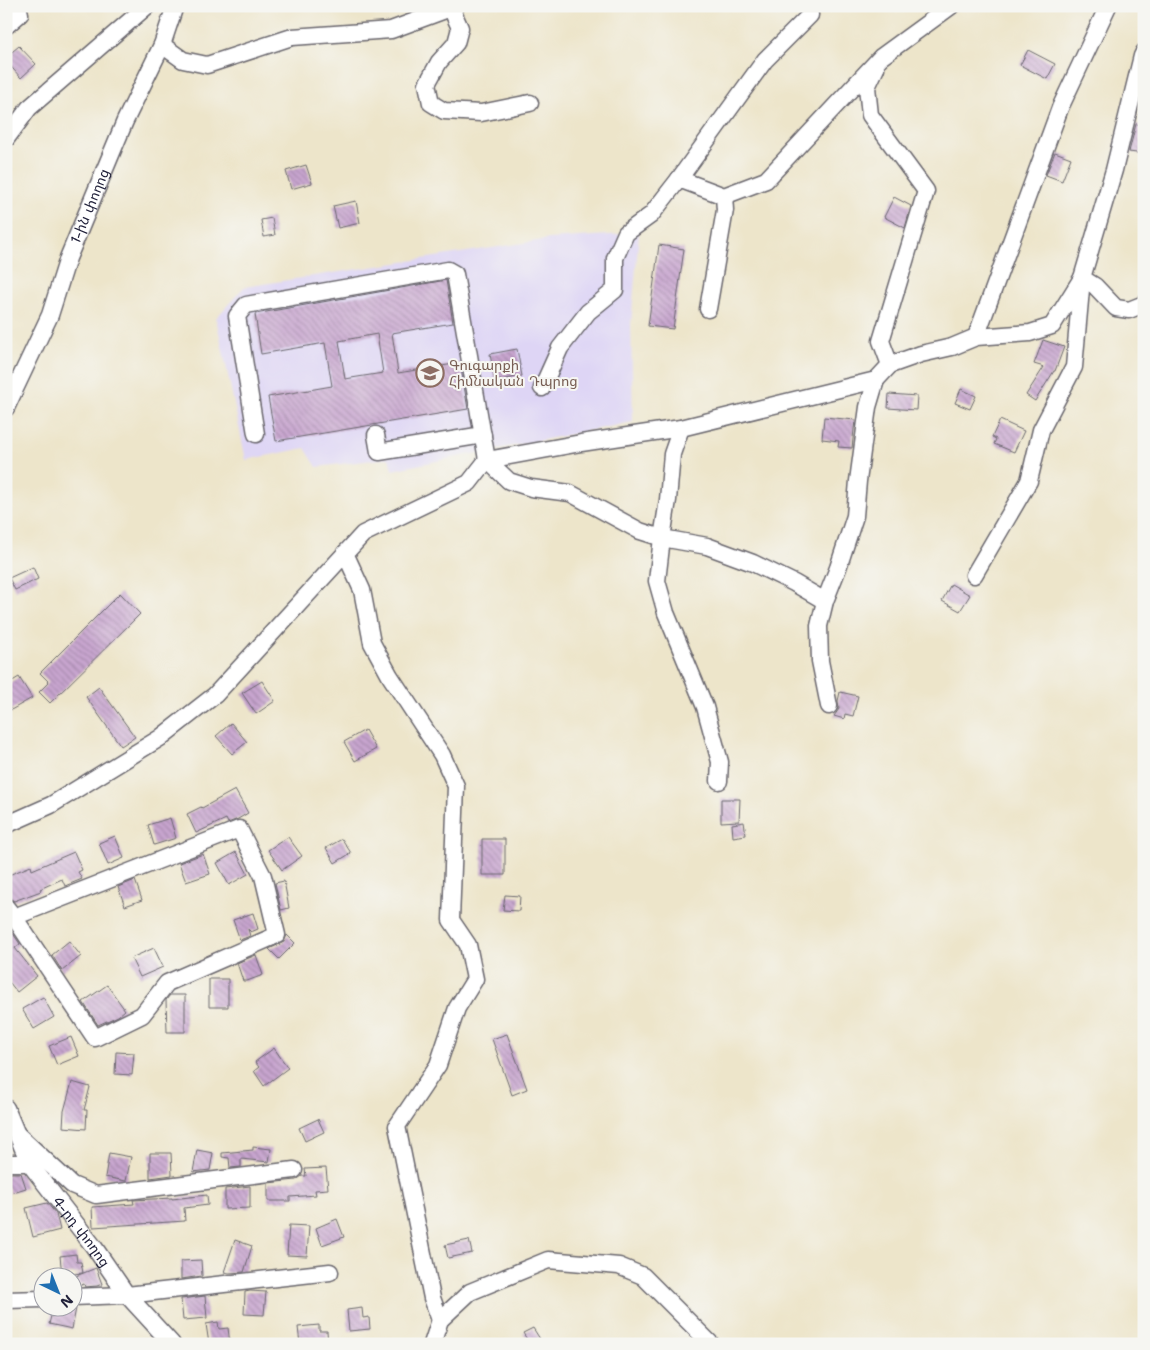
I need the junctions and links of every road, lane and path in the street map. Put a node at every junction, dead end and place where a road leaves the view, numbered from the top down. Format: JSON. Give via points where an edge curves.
{"nodes":[{"id":1,"x":18,"y":6,"type":"edge"},
{"id":2,"x":147,"y":6,"type":"edge"},
{"id":3,"x":175,"y":6,"type":"edge"},
{"id":4,"x":809,"y":6,"type":"edge"},
{"id":5,"x":950,"y":6,"type":"edge"},
{"id":6,"x":1108,"y":6,"type":"edge"},
{"id":7,"x":453,"y":7,"type":"edge"},
{"id":8,"x":6,"y":26,"type":"edge"},
{"id":9,"x":162,"y":44,"type":"junction"},
{"id":10,"x":1144,"y":52,"type":"edge"},
{"id":11,"x":881,"y":57,"type":"junction"},
{"id":12,"x":530,"y":103,"type":"dead end"},
{"id":13,"x":6,"y":139,"type":"edge"},
{"id":14,"x":679,"y":180,"type":"junction"},
{"id":15,"x":724,"y":196,"type":"junction"},
{"id":16,"x":1082,"y":278,"type":"junction"},
{"id":17,"x":1144,"y":304,"type":"edge"},
{"id":18,"x":708,"y":309,"type":"dead end"},
{"id":19,"x":976,"y":336,"type":"junction"},
{"id":20,"x":890,"y":366,"type":"junction"},
{"id":21,"x":876,"y":380,"type":"junction"},
{"id":22,"x":542,"y":388,"type":"dead end"},
{"id":23,"x":6,"y":408,"type":"edge"},
{"id":24,"x":681,"y":428,"type":"junction"},
{"id":25,"x":256,"y":434,"type":"dead end"},
{"id":26,"x":376,"y":435,"type":"dead end"},
{"id":27,"x":483,"y":435,"type":"junction"},
{"id":28,"x":487,"y":460,"type":"junction"},
{"id":29,"x":662,"y":538,"type":"junction"},
{"id":30,"x":345,"y":553,"type":"junction"},
{"id":31,"x":974,"y":575,"type":"dead end"},
{"id":32,"x":824,"y":601,"type":"junction"},
{"id":33,"x":828,"y":706,"type":"dead end"},
{"id":34,"x":720,"y":781,"type":"dead end"},
{"id":35,"x":6,"y":825,"type":"edge"},
{"id":36,"x":10,"y":912,"type":"edge"},
{"id":37,"x":6,"y":1108,"type":"edge"},
{"id":38,"x":16,"y":1133,"type":"junction"},
{"id":39,"x":6,"y":1163,"type":"edge"},
{"id":40,"x":29,"y":1163,"type":"junction"},
{"id":41,"x":294,"y":1170,"type":"dead end"},
{"id":42,"x":330,"y":1272,"type":"dead end"},
{"id":43,"x":127,"y":1296,"type":"junction"},
{"id":44,"x":82,"y":1298,"type":"edge"},
{"id":45,"x":32,"y":1299,"type":"edge"},
{"id":46,"x":6,"y":1300,"type":"edge"},
{"id":47,"x":440,"y":1320,"type":"junction"},
{"id":48,"x":172,"y":1344,"type":"edge"},
{"id":49,"x":432,"y":1344,"type":"edge"},
{"id":50,"x":711,"y":1344,"type":"edge"}],
"edges":[{"from":1,"to":8,"type":"street","via":[[20,14]]},
{"from":2,"to":13,"type":"street","via":[[29,108]]},
{"from":3,"to":9,"type":"street","name":"1-ին փողոց"},
{"from":4,"to":14,"type":"street","via":[[810,15],[764,60]]},
{"from":5,"to":11,"type":"street"},
{"from":6,"to":19,"type":"street","via":[[1060,108]]},
{"from":7,"to":9,"type":"street","via":[[391,30],[292,37],[207,65],[183,60]]},
{"from":7,"to":12,"type":"street","via":[[460,28],[456,44],[438,62],[427,84],[431,103],[444,111],[481,113]]},
{"from":9,"to":23,"type":"street","name":"1-ին փողոց","via":[[125,121],[72,248],[50,316]]},
{"from":10,"to":16,"type":"street"},
{"from":11,"to":15,"type":"street","via":[[766,180]]},
{"from":11,"to":20,"type":"street","via":[[867,87],[870,115],[926,192],[881,341]]},
{"from":14,"to":15,"type":"street"},
{"from":14,"to":22,"type":"street","via":[[651,215],[626,233],[615,258],[615,290],[588,312],[560,348]]},
{"from":15,"to":18,"type":"street","via":[[725,210]]},
{"from":16,"to":17,"type":"street","via":[[1095,286],[1116,308],[1129,310]]},
{"from":16,"to":19,"type":"street","via":[[1052,326],[1030,333]]},
{"from":16,"to":31,"type":"street","via":[[1074,367],[1041,430],[1030,481]]},
{"from":19,"to":20,"type":"street","via":[[952,348],[921,354]]},
{"from":20,"to":21,"type":"street"},
{"from":21,"to":24,"type":"street"},
{"from":21,"to":32,"type":"street","via":[[868,408],[855,516]]},
{"from":24,"to":28,"type":"street"},
{"from":24,"to":29,"type":"street","via":[[672,454]]},
{"from":25,"to":27,"type":"street","via":[[237,316],[246,305],[448,270],[455,274]]},
{"from":26,"to":27,"type":"street","via":[[379,452]]},
{"from":27,"to":28,"type":"street"},
{"from":28,"to":29,"type":"street","via":[[509,481],[531,488],[570,493]]},
{"from":28,"to":30,"type":"street","via":[[469,483],[363,534]]},
{"from":29,"to":32,"type":"street","via":[[707,546],[753,563]]},
{"from":29,"to":34,"type":"street","via":[[657,581],[704,707],[720,762]]},
{"from":30,"to":35,"type":"street","via":[[215,695],[160,738],[51,805]]},
{"from":30,"to":47,"type":"street","via":[[362,590],[372,643],[442,755],[456,786],[451,920],[468,945],[475,978],[457,1008],[438,1065],[397,1126],[432,1298]]},
{"from":32,"to":33,"type":"street","via":[[819,626],[820,661]]},
{"from":36,"to":36,"type":"street","via":[[95,1038],[142,1015],[166,983],[277,935],[263,876],[239,829]]},
{"from":37,"to":38,"type":"street","name":"4-րդ փողոց"},
{"from":38,"to":40,"type":"street","name":"4-րդ փողոց"},
{"from":38,"to":41,"type":"street","via":[[72,1185],[96,1195]]},
{"from":39,"to":40,"type":"street"},
{"from":40,"to":43,"type":"street","name":"4-րդ փողոց"},
{"from":42,"to":43,"type":"street"},
{"from":43,"to":44,"type":"street"},
{"from":43,"to":48,"type":"street","name":"4-րդ փողոց"},
{"from":45,"to":46,"type":"street"},
{"from":47,"to":49,"type":"street"},
{"from":47,"to":50,"type":"street","via":[[470,1292],[548,1260],[619,1266],[643,1276]]}]}
